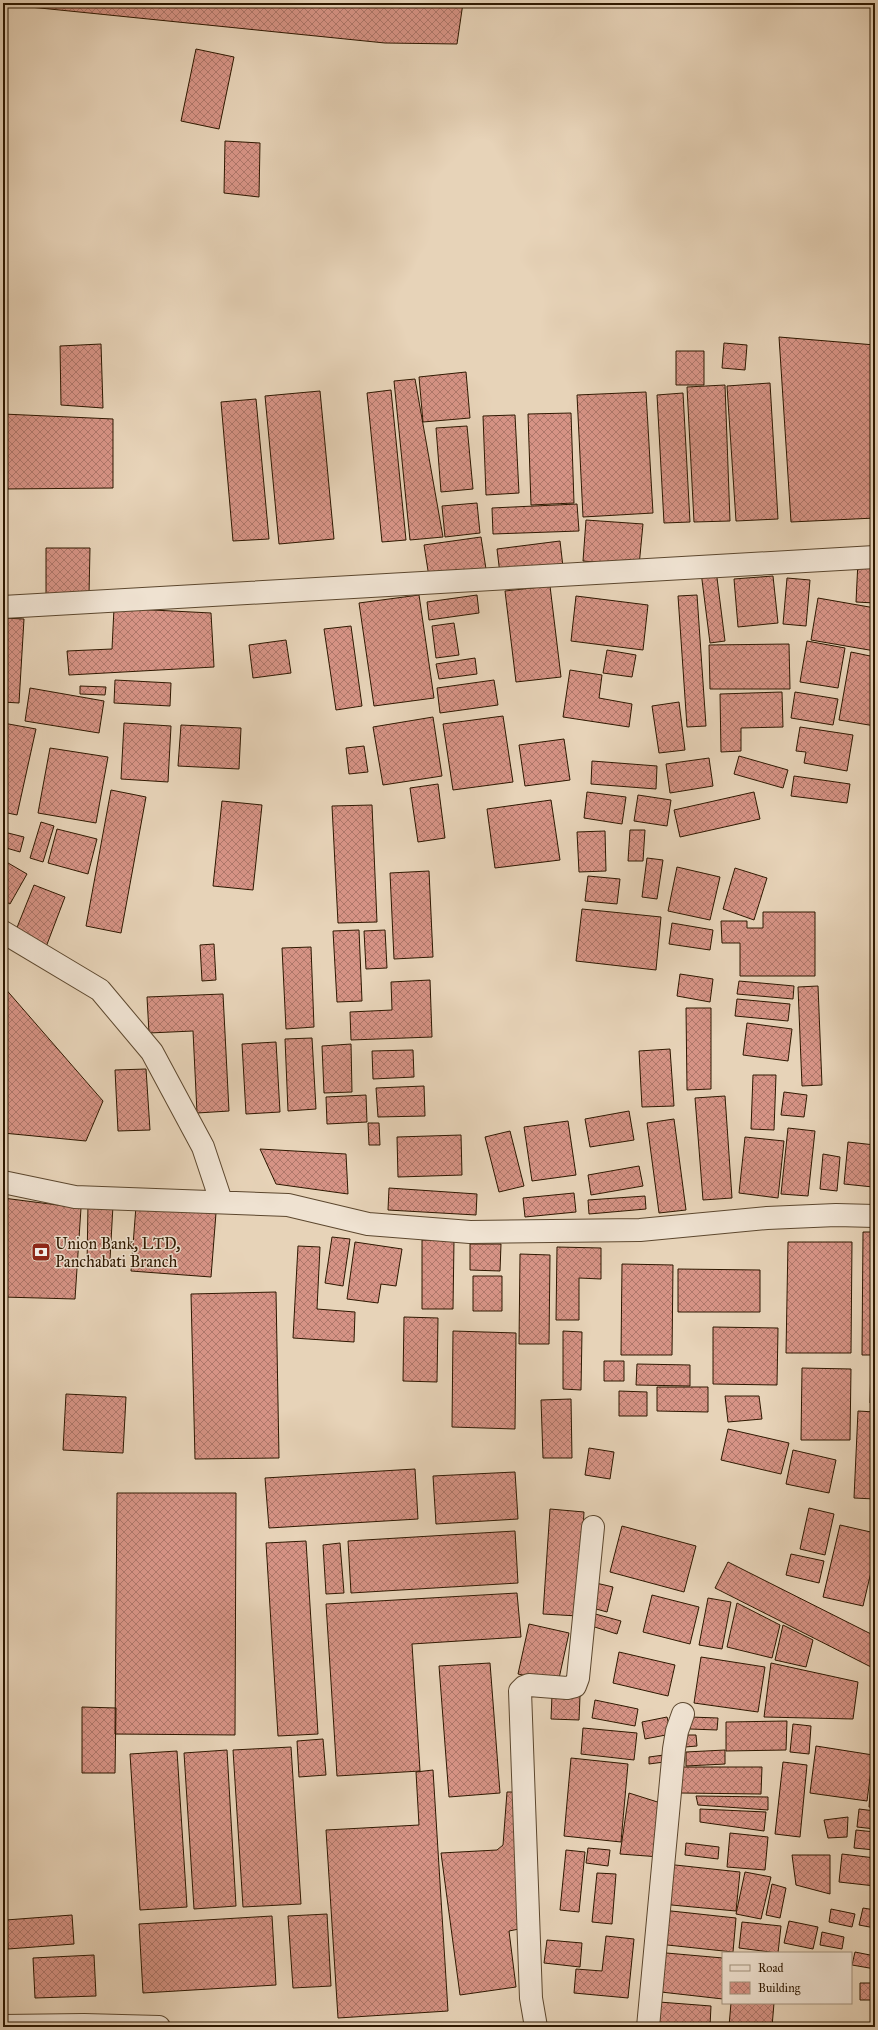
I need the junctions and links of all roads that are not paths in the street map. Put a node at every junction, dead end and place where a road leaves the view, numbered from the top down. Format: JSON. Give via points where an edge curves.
{"nodes":[{"id":1,"x":875,"y":557,"type":"edge"},
{"id":2,"x":3,"y":607,"type":"edge"},
{"id":3,"x":3,"y":932,"type":"edge"},
{"id":4,"x":3,"y":1182,"type":"edge"},
{"id":5,"x":221,"y":1201,"type":"junction"},
{"id":6,"x":875,"y":1216,"type":"edge"},
{"id":7,"x":593,"y":1527,"type":"dead end"},
{"id":8,"x":683,"y":1714,"type":"dead end"},
{"id":9,"x":3,"y":2026,"type":"edge"},
{"id":10,"x":159,"y":2027,"type":"edge"},
{"id":11,"x":536,"y":2027,"type":"edge"},
{"id":12,"x":648,"y":2027,"type":"edge"}],
"edges":[{"from":1,"to":2,"type":"street"},
{"from":3,"to":5,"type":"street","via":[[100,990],[152,1052],[203,1147]]},
{"from":4,"to":5,"type":"street","via":[[75,1197]]},
{"from":5,"to":6,"type":"street","via":[[250,1205],[288,1205],[368,1224],[470,1232],[640,1230],[767,1218]]},
{"from":7,"to":11,"type":"street","via":[[578,1678],[575,1686],[567,1688],[529,1685],[520,1691],[531,1998]]},
{"from":8,"to":12,"type":"street","via":[[674,1749]]},
{"from":9,"to":10,"type":"street"}]}
